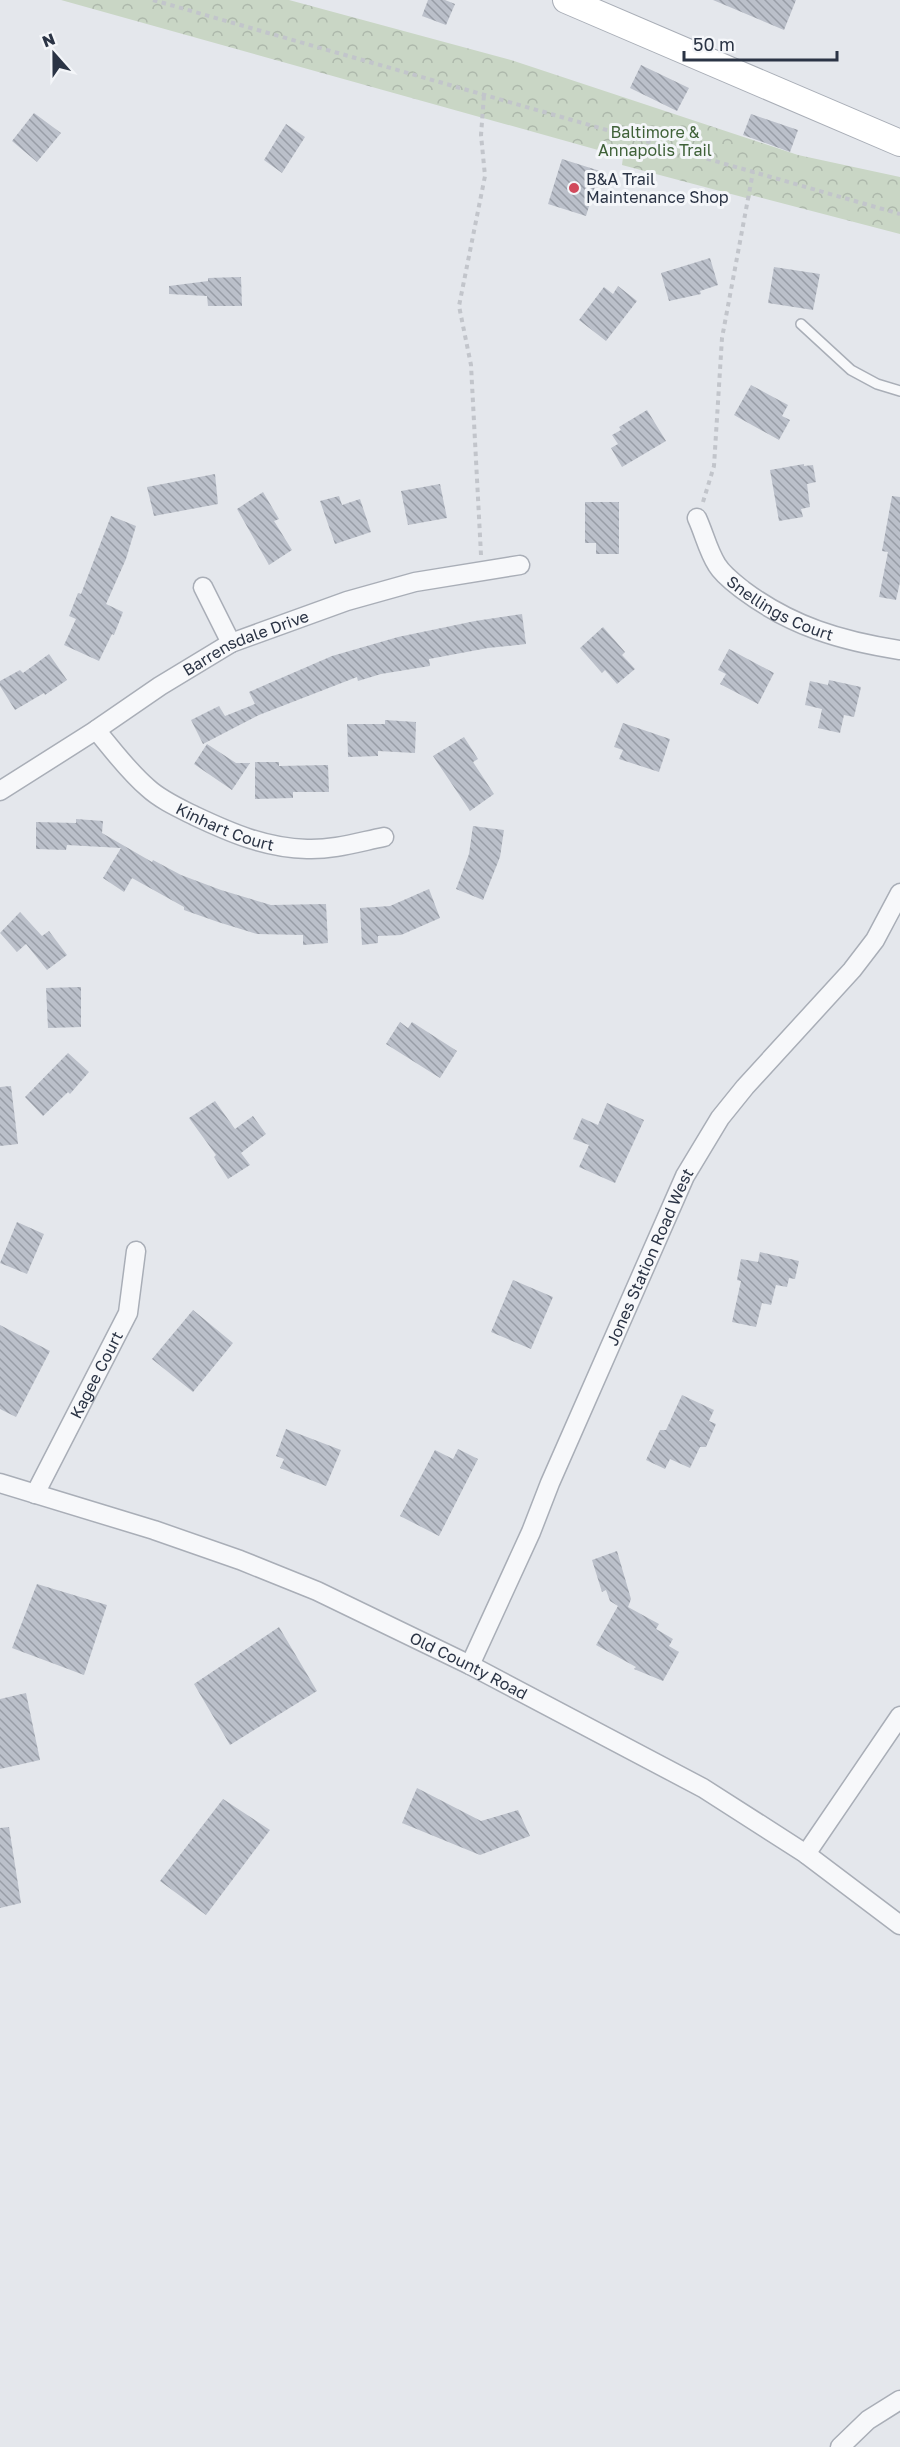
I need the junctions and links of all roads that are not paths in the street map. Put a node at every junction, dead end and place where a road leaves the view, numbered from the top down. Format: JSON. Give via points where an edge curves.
{"nodes":[{"id":1,"x":566,"y":0,"type":"edge"},
{"id":2,"x":900,"y":143,"type":"edge"},
{"id":3,"x":801,"y":324,"type":"dead end"},
{"id":4,"x":900,"y":391,"type":"edge"},
{"id":5,"x":697,"y":518,"type":"road end"},
{"id":6,"x":520,"y":564,"type":"dead end"},
{"id":7,"x":203,"y":587,"type":"dead end"},
{"id":8,"x":231,"y":643,"type":"junction"},
{"id":9,"x":900,"y":650,"type":"edge"},
{"id":10,"x":96,"y":730,"type":"junction"},
{"id":11,"x":0,"y":791,"type":"edge"},
{"id":12,"x":384,"y":837,"type":"dead end"},
{"id":13,"x":900,"y":893,"type":"edge"},
{"id":14,"x":136,"y":1251,"type":"dead end"},
{"id":15,"x":0,"y":1483,"type":"edge"},
{"id":16,"x":35,"y":1494,"type":"junction"},
{"id":17,"x":470,"y":1665,"type":"junction"},
{"id":18,"x":900,"y":1716,"type":"edge"},
{"id":19,"x":806,"y":1854,"type":"junction"},
{"id":20,"x":900,"y":1925,"type":"edge"},
{"id":21,"x":900,"y":2400,"type":"edge"},
{"id":22,"x":840,"y":2447,"type":"edge"}],
"edges":[{"from":1,"to":2,"type":"street"},
{"from":3,"to":4,"type":"lane","via":[[851,370]]},
{"from":5,"to":9,"type":"street","name":"Snellings Court","via":[[717,565],[760,602],[805,627]]},
{"from":6,"to":8,"type":"street","name":"Barrensdale Drive","via":[[416,582],[350,600]]},
{"from":7,"to":8,"type":"street"},
{"from":8,"to":10,"type":"street","name":"Barrensdale Drive"},
{"from":10,"to":11,"type":"street","name":"Barrensdale Drive"},
{"from":10,"to":12,"type":"street","name":"Kinhart Court","via":[[149,790],[241,838],[308,849]]},
{"from":13,"to":17,"type":"street","name":"Jones Station Road West","via":[[875,940],[720,1118],[685,1176]]},
{"from":14,"to":16,"type":"street","name":"Kagee Court","via":[[128,1312]]},
{"from":15,"to":16,"type":"street","name":"Old County Road"},
{"from":16,"to":17,"type":"street","name":"Old County Road","via":[[251,1565],[317,1591]]},
{"from":17,"to":19,"type":"street","name":"Old County Road","via":[[703,1788]]},
{"from":18,"to":19,"type":"street"},
{"from":19,"to":20,"type":"street","name":"Old County Road"},
{"from":21,"to":22,"type":"street","via":[[868,2420]]}]}
